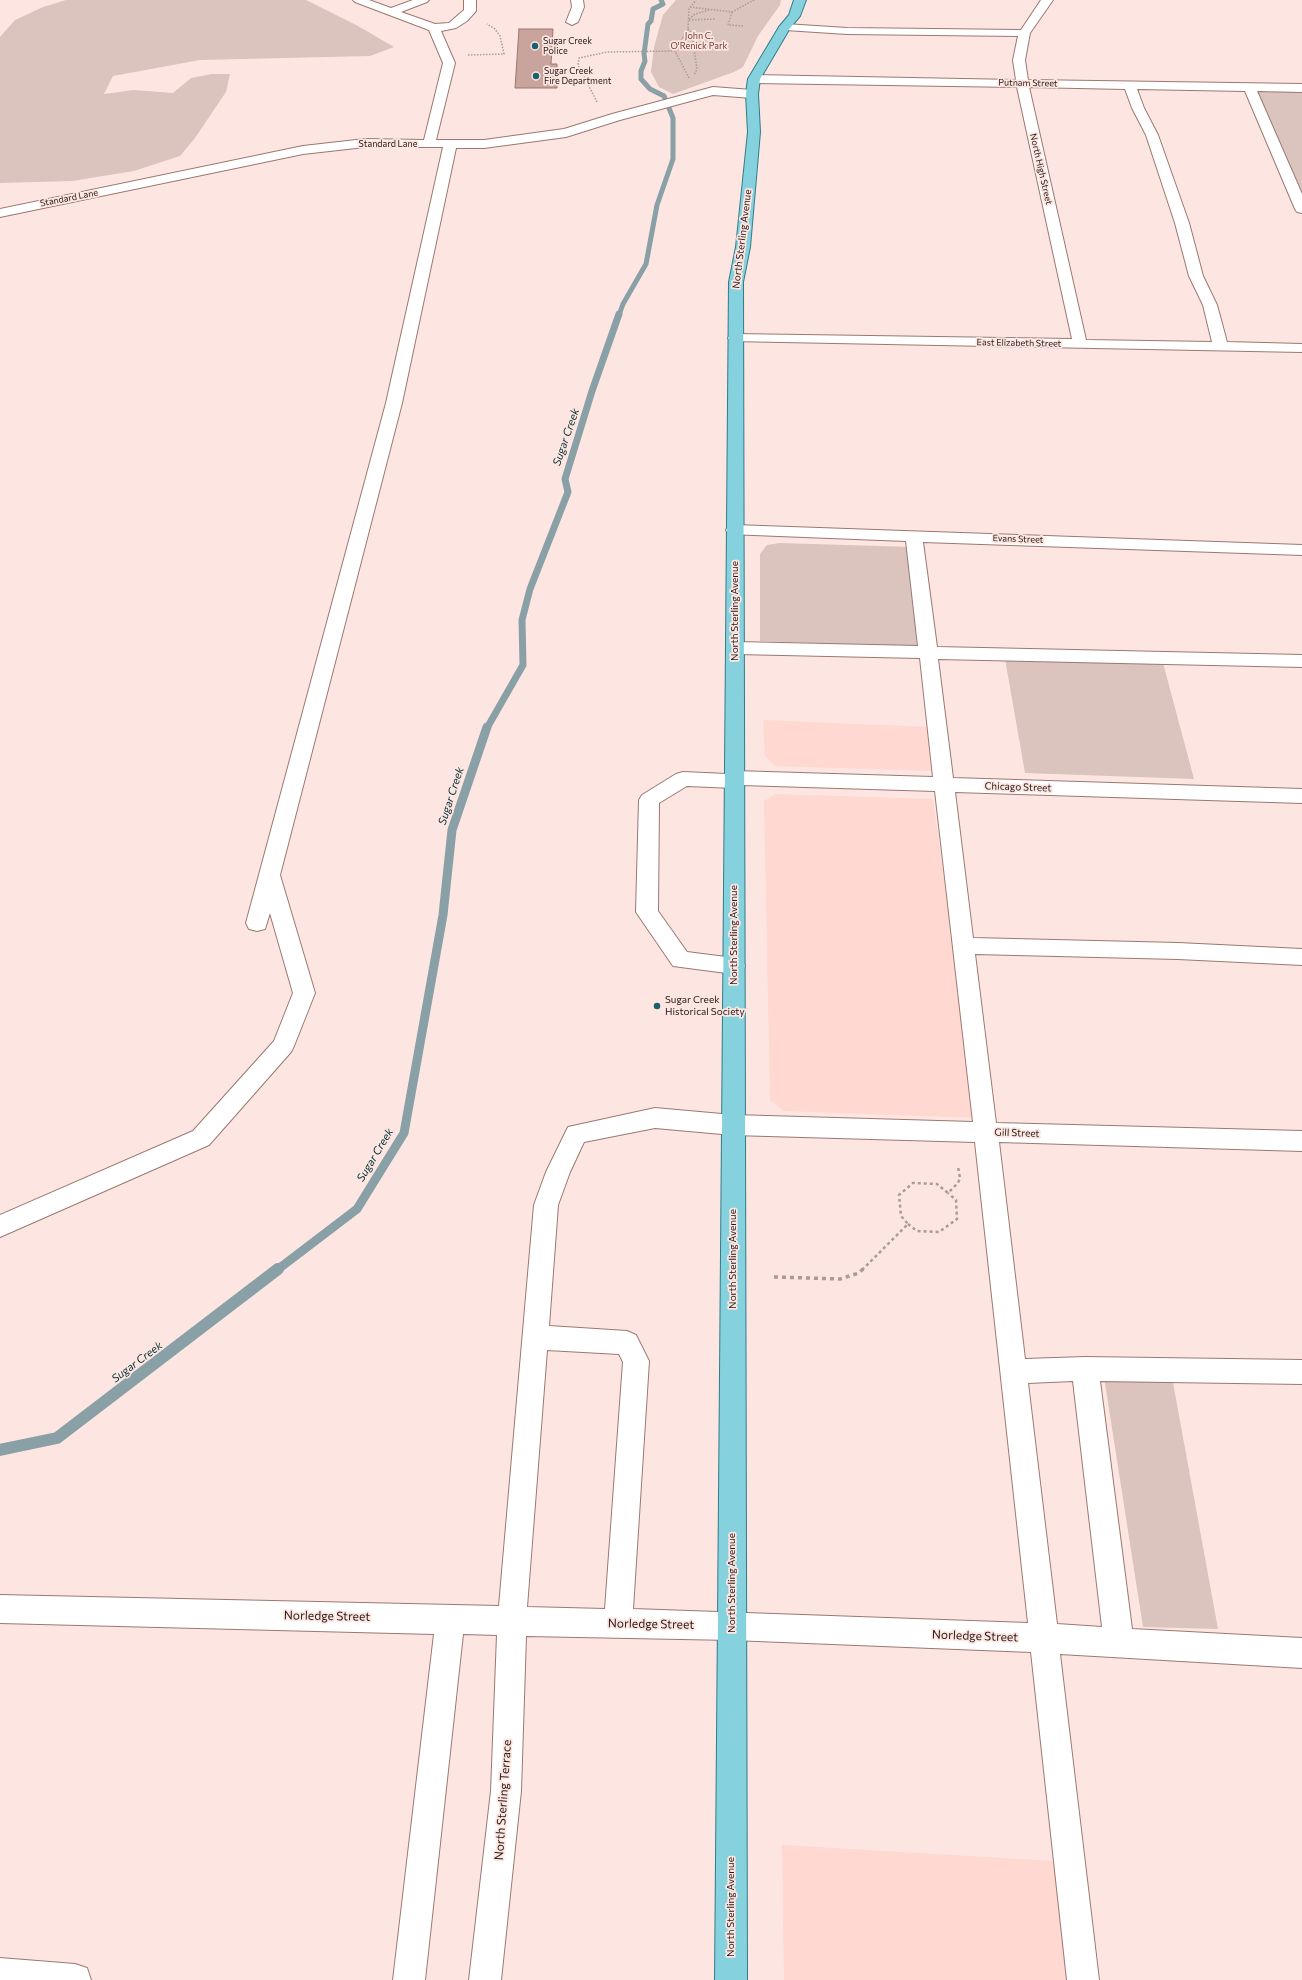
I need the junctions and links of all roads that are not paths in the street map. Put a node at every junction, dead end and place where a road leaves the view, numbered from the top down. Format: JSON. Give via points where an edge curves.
{"nodes":[{"id":1,"x":359,"y":0,"type":"edge"},
{"id":2,"x":423,"y":0,"type":"edge"},
{"id":3,"x":470,"y":0,"type":"edge"},
{"id":4,"x":577,"y":0,"type":"edge"},
{"id":5,"x":800,"y":0,"type":"edge"},
{"id":6,"x":1047,"y":0,"type":"edge"},
{"id":7,"x":391,"y":12,"type":"junction"},
{"id":8,"x":572,"y":22,"type":"dead end"},
{"id":9,"x":785,"y":27,"type":"junction"},
{"id":10,"x":434,"y":28,"type":"junction"},
{"id":11,"x":1024,"y":33,"type":"junction"},
{"id":12,"x":1022,"y":82,"type":"junction"},
{"id":13,"x":1130,"y":85,"type":"junction"},
{"id":14,"x":753,"y":86,"type":"junction"},
{"id":15,"x":1249,"y":87,"type":"junction"},
{"id":16,"x":1302,"y":88,"type":"edge"},
{"id":17,"x":429,"y":144,"type":"junction"},
{"id":18,"x":450,"y":144,"type":"junction"},
{"id":19,"x":1302,"y":209,"type":"edge"},
{"id":20,"x":0,"y":213,"type":"edge"},
{"id":21,"x":735,"y":338,"type":"junction"},
{"id":22,"x":1080,"y":344,"type":"junction"},
{"id":23,"x":1221,"y":347,"type":"junction"},
{"id":24,"x":1302,"y":348,"type":"edge"},
{"id":25,"x":734,"y":530,"type":"junction"},
{"id":26,"x":914,"y":535,"type":"junction"},
{"id":27,"x":1302,"y":550,"type":"edge"},
{"id":28,"x":736,"y":648,"type":"junction"},
{"id":29,"x":928,"y":652,"type":"junction"},
{"id":30,"x":1302,"y":661,"type":"edge"},
{"id":31,"x":734,"y":779,"type":"junction"},
{"id":32,"x":944,"y":784,"type":"junction"},
{"id":33,"x":1302,"y":796,"type":"edge"},
{"id":34,"x":270,"y":875,"type":"junction"},
{"id":35,"x":257,"y":923,"type":"dead end"},
{"id":36,"x":963,"y":946,"type":"junction"},
{"id":37,"x":1302,"y":957,"type":"edge"},
{"id":38,"x":734,"y":966,"type":"junction"},
{"id":39,"x":733,"y":1125,"type":"junction"},
{"id":40,"x":986,"y":1133,"type":"junction"},
{"id":41,"x":1302,"y":1141,"type":"edge"},
{"id":42,"x":0,"y":1226,"type":"edge"},
{"id":43,"x":535,"y":1337,"type":"junction"},
{"id":44,"x":1084,"y":1369,"type":"junction"},
{"id":45,"x":1013,"y":1372,"type":"junction"},
{"id":46,"x":1302,"y":1372,"type":"edge"},
{"id":47,"x":0,"y":1609,"type":"edge"},
{"id":48,"x":450,"y":1619,"type":"junction"},
{"id":49,"x":512,"y":1620,"type":"junction"},
{"id":50,"x":618,"y":1623,"type":"junction"},
{"id":51,"x":732,"y":1626,"type":"junction"},
{"id":52,"x":1044,"y":1638,"type":"junction"},
{"id":53,"x":1119,"y":1643,"type":"junction"},
{"id":54,"x":1302,"y":1653,"type":"edge"},
{"id":55,"x":0,"y":1974,"type":"edge"},
{"id":56,"x":75,"y":1980,"type":"edge"},
{"id":57,"x":409,"y":1980,"type":"edge"},
{"id":58,"x":485,"y":1980,"type":"edge"},
{"id":59,"x":731,"y":1980,"type":"edge"},
{"id":60,"x":1083,"y":1980,"type":"edge"}],
"edges":[{"from":1,"to":7,"type":"street"},
{"from":2,"to":7,"type":"street"},
{"from":3,"to":10,"type":"street","via":[[470,11],[463,19],[452,26]]},
{"from":4,"to":8,"type":"street","via":[[578,7]]},
{"from":5,"to":9,"type":"main road","via":[[794,16]]},
{"from":6,"to":11,"type":"street","name":"North High Street"},
{"from":7,"to":10,"type":"street"},
{"from":9,"to":11,"type":"street","via":[[847,31]]},
{"from":9,"to":14,"type":"main road"},
{"from":10,"to":17,"type":"street","via":[[449,62]]},
{"from":11,"to":12,"type":"street","name":"North High Street","via":[[1019,60]]},
{"from":12,"to":13,"type":"street","name":"Putnam Street"},
{"from":12,"to":14,"type":"street","name":"Putnam Street"},
{"from":12,"to":22,"type":"street","name":"North High Street"},
{"from":13,"to":15,"type":"street","name":"Putnam Street"},
{"from":13,"to":23,"type":"street","via":[[1152,135],[1182,222],[1196,276],[1210,305]]},
{"from":14,"to":18,"type":"street","name":"Standard Lane","via":[[713,91],[566,133],[484,144]]},
{"from":14,"to":21,"type":"main road","name":"North Sterling Avenue","via":[[754,132],[743,247],[736,282]]},
{"from":15,"to":16,"type":"street","name":"Putnam Street"},
{"from":15,"to":19,"type":"street"},
{"from":17,"to":18,"type":"street","name":"Standard Lane"},
{"from":17,"to":20,"type":"street","name":"Standard Lane","via":[[365,143],[303,150]]},
{"from":18,"to":34,"type":"street","via":[[394,403]]},
{"from":21,"to":22,"type":"street","name":"East Elizabeth Street"},
{"from":21,"to":25,"type":"main road","name":"North Sterling Avenue"},
{"from":22,"to":23,"type":"street","name":"East Elizabeth Street"},
{"from":23,"to":24,"type":"street","name":"East Elizabeth Street"},
{"from":25,"to":26,"type":"street","name":"Evans Street"},
{"from":25,"to":28,"type":"main road","name":"North Sterling Avenue"},
{"from":26,"to":27,"type":"street","name":"Evans Street"},
{"from":26,"to":29,"type":"street"},
{"from":28,"to":29,"type":"street"},
{"from":28,"to":31,"type":"main road","name":"North Sterling Avenue"},
{"from":29,"to":30,"type":"street"},
{"from":29,"to":32,"type":"street"},
{"from":31,"to":32,"type":"street","name":"Chicago Street"},
{"from":31,"to":38,"type":"main road","name":"North Sterling Avenue"},
{"from":31,"to":38,"type":"street","name":"Chicago Street","via":[[683,779],[649,800],[647,912],[681,960]]},
{"from":32,"to":33,"type":"street","name":"Chicago Street"},
{"from":32,"to":36,"type":"street"},
{"from":34,"to":35,"type":"street"},
{"from":34,"to":42,"type":"street","via":[[304,993],[283,1046],[201,1138]]},
{"from":36,"to":37,"type":"street"},
{"from":36,"to":40,"type":"street"},
{"from":38,"to":39,"type":"main road","name":"North Sterling Avenue"},
{"from":39,"to":40,"type":"street","name":"Gill Street"},
{"from":39,"to":43,"type":"street","name":"Gill Street","via":[[655,1118],[576,1134],[546,1205]]},
{"from":39,"to":51,"type":"main road","name":"North Sterling Avenue"},
{"from":40,"to":41,"type":"street","name":"Gill Street"},
{"from":40,"to":45,"type":"street"},
{"from":43,"to":49,"type":"street","name":"North Sterling Terrace"},
{"from":43,"to":50,"type":"street","via":[[627,1344],[636,1361]]},
{"from":44,"to":45,"type":"street"},
{"from":44,"to":46,"type":"street"},
{"from":44,"to":53,"type":"street"},
{"from":45,"to":52,"type":"street"},
{"from":47,"to":48,"type":"street","name":"Norledge Street"},
{"from":48,"to":49,"type":"street","name":"Norledge Street"},
{"from":48,"to":57,"type":"street"},
{"from":49,"to":50,"type":"street","name":"Norledge Street"},
{"from":49,"to":58,"type":"street","name":"North Sterling Terrace","via":[[506,1791]]},
{"from":50,"to":51,"type":"street","name":"Norledge Street"},
{"from":51,"to":52,"type":"street","name":"Norledge Street"},
{"from":51,"to":59,"type":"main road","name":"North Sterling Avenue"},
{"from":52,"to":53,"type":"street","name":"Norledge Street"},
{"from":52,"to":60,"type":"street"},
{"from":53,"to":54,"type":"street","name":"Norledge Street"},
{"from":55,"to":56,"type":"street"}]}
